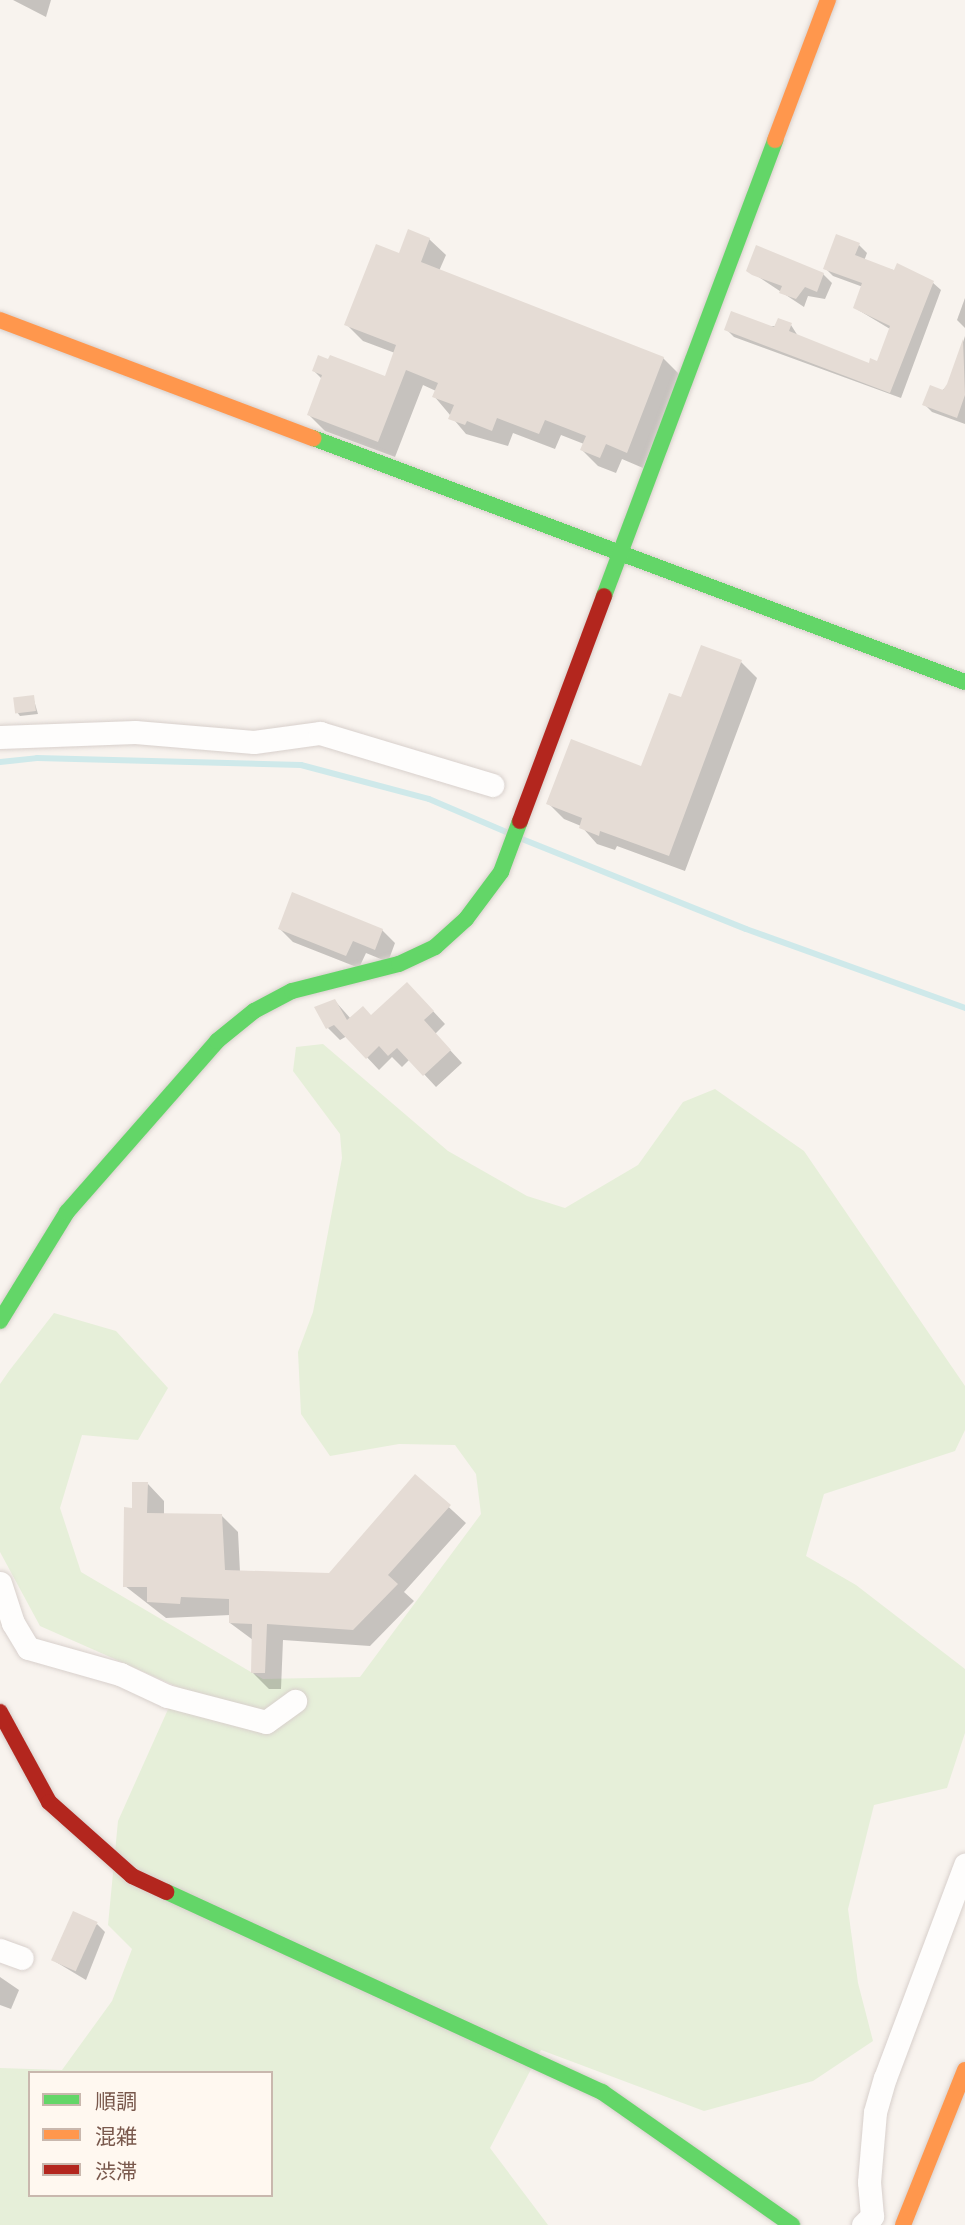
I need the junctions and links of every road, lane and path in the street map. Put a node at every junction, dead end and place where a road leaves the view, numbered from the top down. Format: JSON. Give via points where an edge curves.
{"nodes":[{"id":1,"x":828,"y":0,"type":"edge"},
{"id":2,"x":0,"y":320,"type":"edge"},
{"id":3,"x":621,"y":553,"type":"junction"},
{"id":4,"x":965,"y":682,"type":"edge"},
{"id":5,"x":0,"y":737,"type":"edge"},
{"id":6,"x":492,"y":785,"type":"dead end"},
{"id":7,"x":0,"y":1321,"type":"edge"},
{"id":8,"x":0,"y":1583,"type":"edge"},
{"id":9,"x":295,"y":1701,"type":"dead end"},
{"id":10,"x":0,"y":1712,"type":"edge"},
{"id":11,"x":965,"y":1865,"type":"edge"},
{"id":12,"x":0,"y":1950,"type":"edge"},
{"id":13,"x":22,"y":1958,"type":"dead end"},
{"id":14,"x":965,"y":2070,"type":"edge"},
{"id":15,"x":792,"y":2225,"type":"edge"},
{"id":16,"x":863,"y":2225,"type":"edge"},
{"id":17,"x":903,"y":2225,"type":"edge"}],
"edges":[{"from":1,"to":3,"type":"street"},
{"from":2,"to":3,"type":"street"},
{"from":3,"to":4,"type":"street"},
{"from":3,"to":7,"type":"street","via":[[501,872],[466,919],[435,947],[399,964],[292,991],[254,1011],[217,1041],[67,1212]]},
{"from":5,"to":6,"type":"street","via":[[135,732],[254,742],[320,733]]},
{"from":8,"to":9,"type":"street","via":[[13,1623],[28,1648],[120,1674],[167,1696],[266,1722]]},
{"from":10,"to":15,"type":"street","via":[[48,1802],[132,1876],[602,2092]]},
{"from":11,"to":16,"type":"street","via":[[875,2112],[869,2182],[872,2216]]},
{"from":12,"to":13,"type":"street"},
{"from":14,"to":17,"type":"street"}]}
